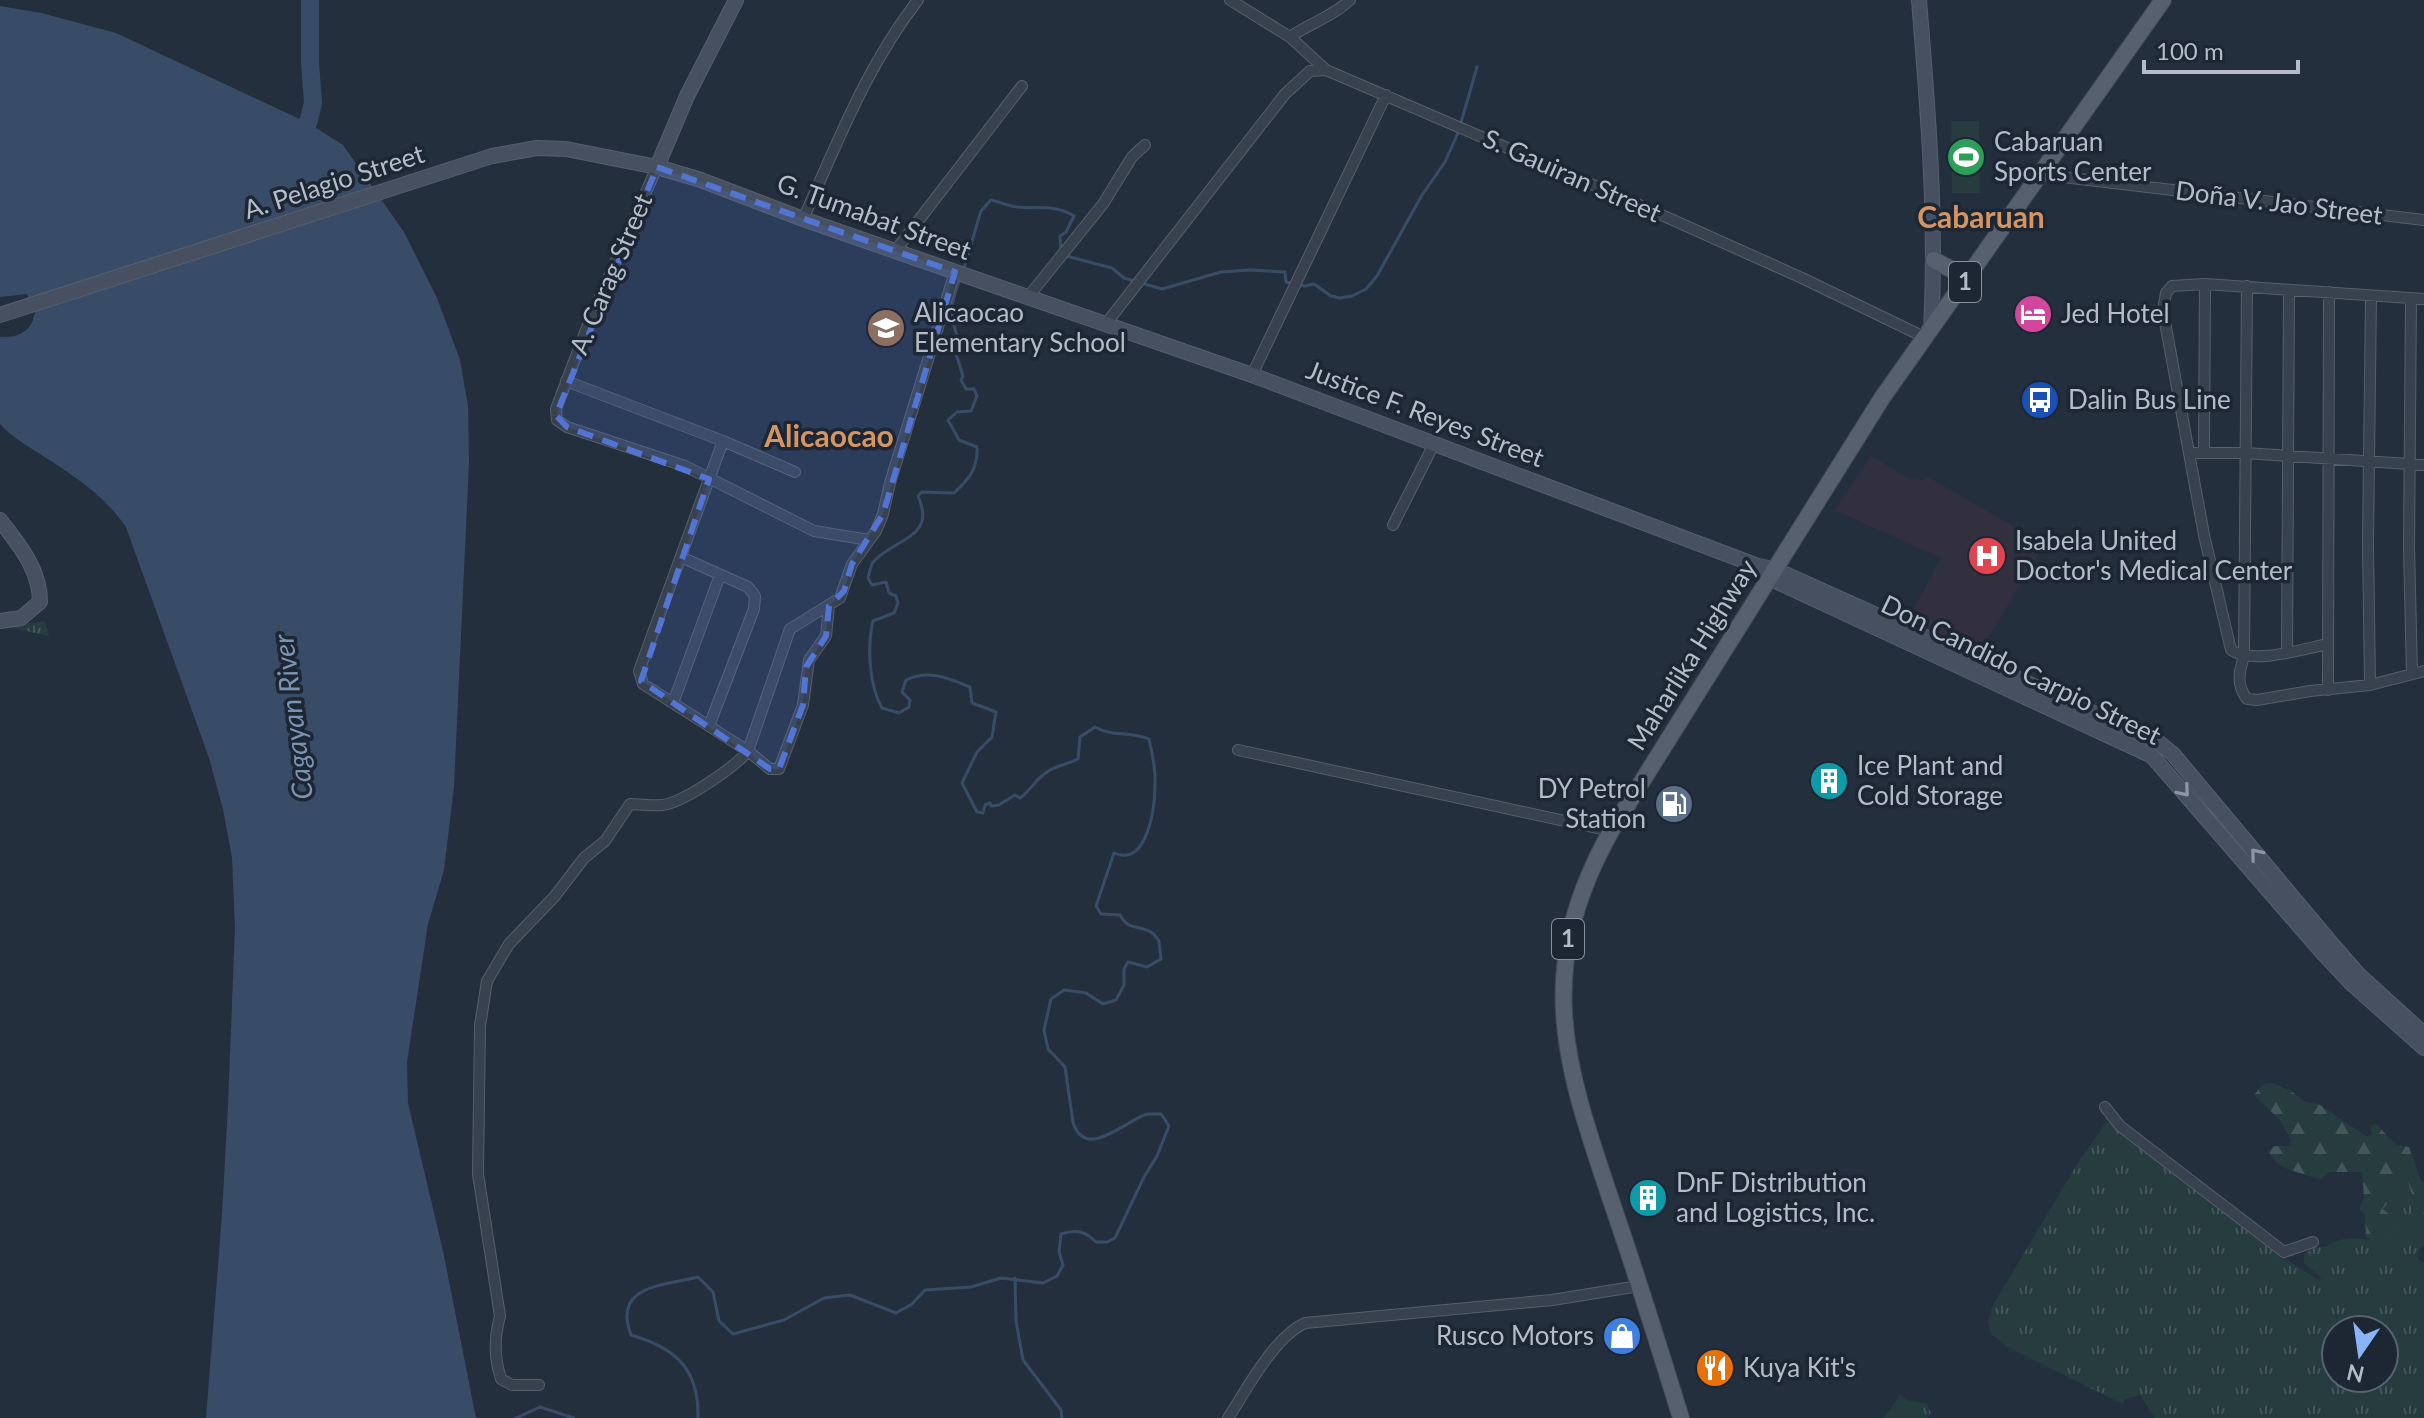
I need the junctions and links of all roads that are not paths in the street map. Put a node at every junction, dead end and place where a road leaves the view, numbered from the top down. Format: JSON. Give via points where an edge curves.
{"nodes":[{"id":1,"x":736,"y":0,"type":"edge"},
{"id":2,"x":918,"y":0,"type":"edge"},
{"id":3,"x":1230,"y":0,"type":"edge"},
{"id":4,"x":1350,"y":0,"type":"edge"},
{"id":5,"x":1919,"y":0,"type":"edge"},
{"id":6,"x":2163,"y":0,"type":"edge"},
{"id":7,"x":1290,"y":37,"type":"junction"},
{"id":8,"x":1326,"y":70,"type":"junction"},
{"id":9,"x":1022,"y":86,"type":"dead end"},
{"id":10,"x":1386,"y":95,"type":"junction"},
{"id":11,"x":1145,"y":145,"type":"dead end"},
{"id":12,"x":657,"y":167,"type":"junction"},
{"id":13,"x":2038,"y":174,"type":"junction"},
{"id":14,"x":803,"y":219,"type":"junction"},
{"id":15,"x":2424,"y":220,"type":"edge"},
{"id":16,"x":895,"y":251,"type":"junction"},
{"id":17,"x":1934,"y":260,"type":"junction"},
{"id":18,"x":960,"y":274,"type":"junction"},
{"id":19,"x":1967,"y":278,"type":"junction"},
{"id":20,"x":2205,"y":284,"type":"junction"},
{"id":21,"x":2247,"y":286,"type":"junction"},
{"id":22,"x":2289,"y":291,"type":"junction"},
{"id":23,"x":2329,"y":292,"type":"junction"},
{"id":24,"x":2371,"y":296,"type":"junction"},
{"id":25,"x":1028,"y":297,"type":"junction"},
{"id":26,"x":2411,"y":298,"type":"junction"},
{"id":27,"x":2424,"y":299,"type":"edge"},
{"id":28,"x":1074,"y":313,"type":"joint"},
{"id":29,"x":0,"y":315,"type":"edge"},
{"id":30,"x":1105,"y":325,"type":"junction"},
{"id":31,"x":1928,"y":333,"type":"junction"},
{"id":32,"x":1252,"y":375,"type":"junction"},
{"id":33,"x":566,"y":381,"type":"junction"},
{"id":34,"x":723,"y":441,"type":"junction"},
{"id":35,"x":1434,"y":444,"type":"junction"},
{"id":36,"x":2190,"y":453,"type":"junction"},
{"id":37,"x":2204,"y":453,"type":"junction"},
{"id":38,"x":2245,"y":453,"type":"junction"},
{"id":39,"x":2286,"y":456,"type":"junction"},
{"id":40,"x":2329,"y":460,"type":"junction"},
{"id":41,"x":2369,"y":462,"type":"junction"},
{"id":42,"x":2410,"y":464,"type":"junction"},
{"id":43,"x":2424,"y":465,"type":"edge"},
{"id":44,"x":795,"y":472,"type":"dead end"},
{"id":45,"x":709,"y":479,"type":"junction"},
{"id":46,"x":0,"y":520,"type":"edge"},
{"id":47,"x":1393,"y":525,"type":"dead end"},
{"id":48,"x":869,"y":540,"type":"junction"},
{"id":49,"x":681,"y":557,"type":"junction"},
{"id":50,"x":1767,"y":571,"type":"junction"},
{"id":51,"x":720,"y":575,"type":"junction"},
{"id":52,"x":829,"y":606,"type":"junction"},
{"id":53,"x":0,"y":621,"type":"edge"},
{"id":54,"x":2328,"y":644,"type":"junction"},
{"id":55,"x":2287,"y":652,"type":"junction"},
{"id":56,"x":2244,"y":656,"type":"junction"},
{"id":57,"x":2424,"y":671,"type":"edge"},
{"id":58,"x":2412,"y":674,"type":"junction"},
{"id":59,"x":2370,"y":685,"type":"junction"},
{"id":60,"x":2328,"y":690,"type":"junction"},
{"id":61,"x":673,"y":703,"type":"junction"},
{"id":62,"x":709,"y":726,"type":"junction"},
{"id":63,"x":1238,"y":750,"type":"dead end"},
{"id":64,"x":748,"y":751,"type":"junction"},
{"id":65,"x":1611,"y":831,"type":"junction"},
{"id":66,"x":2424,"y":1034,"type":"edge"},
{"id":67,"x":2424,"y":1048,"type":"edge"},
{"id":68,"x":2105,"y":1107,"type":"dead end"},
{"id":69,"x":2313,"y":1242,"type":"dead end"},
{"id":70,"x":1639,"y":1286,"type":"junction"},
{"id":71,"x":539,"y":1385,"type":"dead end"},
{"id":72,"x":1228,"y":1418,"type":"edge"},
{"id":73,"x":1681,"y":1418,"type":"edge"}],
"edges":[{"from":1,"to":12,"type":"main road"},
{"from":2,"to":14,"type":"street","via":[[877,62]]},
{"from":3,"to":7,"type":"street","name":"S. Gauiran Street"},
{"from":4,"to":7,"type":"street"},
{"from":5,"to":17,"type":"main road"},
{"from":6,"to":13,"type":"main road","name":"Maharlika Highway","number":"1"},
{"from":7,"to":8,"type":"street","name":"S. Gauiran Street"},
{"from":8,"to":10,"type":"street","name":"S. Gauiran Street"},
{"from":8,"to":30,"type":"street","via":[[1310,71],[1285,94]]},
{"from":9,"to":16,"type":"street"},
{"from":10,"to":31,"type":"street","name":"S. Gauiran Street","via":[[1873,314]]},
{"from":10,"to":32,"type":"street"},
{"from":11,"to":25,"type":"street"},
{"from":12,"to":14,"type":"main road","name":"G. Tumabat Street"},
{"from":12,"to":29,"type":"main road","name":"A. Pelagio Street","via":[[566,149],[492,156]]},
{"from":12,"to":33,"type":"street","name":"A. Carag Street"},
{"from":13,"to":15,"type":"street","name":"Doña V. Jao Street"},
{"from":13,"to":19,"type":"main road","name":"Maharlika Highway","number":"1"},
{"from":14,"to":16,"type":"main road","name":"G. Tumabat Street"},
{"from":16,"to":18,"type":"main road","name":"G. Tumabat Street"},
{"from":17,"to":19,"type":"main road"},
{"from":17,"to":31,"type":"main road"},
{"from":18,"to":25,"type":"main road","name":"G. Tumabat Street"},
{"from":18,"to":48,"type":"street","via":[[883,514]]},
{"from":19,"to":31,"type":"main road","name":"Maharlika Highway","number":"1"},
{"from":20,"to":21,"type":"street"},
{"from":20,"to":36,"type":"street","via":[[2172,286],[2163,301]]},
{"from":20,"to":37,"type":"street"},
{"from":21,"to":22,"type":"street"},
{"from":21,"to":38,"type":"street"},
{"from":22,"to":23,"type":"street"},
{"from":22,"to":39,"type":"street"},
{"from":23,"to":24,"type":"street"},
{"from":23,"to":40,"type":"street"},
{"from":24,"to":26,"type":"street"},
{"from":24,"to":41,"type":"street"},
{"from":25,"to":28,"type":"main road","name":"G. Tumabat Street"},
{"from":26,"to":27,"type":"street"},
{"from":26,"to":42,"type":"street"},
{"from":28,"to":30,"type":"main road","name":"Justice F. Reyes Street"},
{"from":30,"to":32,"type":"main road","name":"Justice F. Reyes Street"},
{"from":31,"to":50,"type":"main road","name":"Maharlika Highway","number":"1"},
{"from":32,"to":35,"type":"main road","name":"Justice F. Reyes Street"},
{"from":33,"to":34,"type":"street"},
{"from":33,"to":45,"type":"street","name":"A. Carag Street","via":[[556,409],[562,424]]},
{"from":34,"to":44,"type":"street"},
{"from":34,"to":45,"type":"street"},
{"from":35,"to":47,"type":"street"},
{"from":35,"to":50,"type":"main road","name":"Justice F. Reyes Street"},
{"from":36,"to":37,"type":"street"},
{"from":36,"to":56,"type":"street","via":[[2228,640],[2231,650]]},
{"from":37,"to":38,"type":"street"},
{"from":38,"to":39,"type":"street"},
{"from":38,"to":56,"type":"street"},
{"from":39,"to":40,"type":"street"},
{"from":39,"to":55,"type":"street"},
{"from":40,"to":41,"type":"street"},
{"from":40,"to":54,"type":"street"},
{"from":41,"to":42,"type":"street"},
{"from":41,"to":59,"type":"street"},
{"from":42,"to":43,"type":"street"},
{"from":42,"to":58,"type":"street"},
{"from":45,"to":48,"type":"street","name":"A. Carag Street","via":[[814,531]]},
{"from":45,"to":49,"type":"street"},
{"from":46,"to":53,"type":"main road","via":[[40,585],[40,602],[29,614]]},
{"from":48,"to":52,"type":"street","via":[[852,564],[844,591]]},
{"from":49,"to":51,"type":"street"},
{"from":49,"to":61,"type":"street","via":[[639,671],[643,684]]},
{"from":50,"to":65,"type":"main road","name":"Maharlika Highway","number":"1"},
{"from":66,"to":50,"type":"main road","name":"Don Candido Carpio Street","one_way":true,"via":[[2359,975],[2165,746]]},
{"from":50,"to":67,"type":"main road","name":"Don Candido Carpio Street","one_way":true,"via":[[2152,756],[2331,962]]},
{"from":51,"to":61,"type":"street"},
{"from":51,"to":62,"type":"street","via":[[753,591],[755,603]]},
{"from":52,"to":64,"type":"street","via":[[790,629]]},
{"from":52,"to":64,"type":"street","via":[[826,636],[809,660],[803,705],[782,765],[770,769]]},
{"from":54,"to":55,"type":"street"},
{"from":54,"to":60,"type":"street"},
{"from":55,"to":56,"type":"street"},
{"from":56,"to":60,"type":"street","via":[[2239,684],[2247,699]]},
{"from":57,"to":58,"type":"street"},
{"from":58,"to":59,"type":"street"},
{"from":59,"to":60,"type":"street"},
{"from":61,"to":62,"type":"street"},
{"from":62,"to":64,"type":"street"},
{"from":63,"to":65,"type":"street"},
{"from":64,"to":71,"type":"street","via":[[739,763],[665,805],[630,804],[605,841],[509,944],[487,981],[480,1026],[478,1174],[500,1316],[495,1359],[501,1379],[512,1385]]},
{"from":65,"to":70,"type":"main road","name":"Maharlika Highway","number":"1","via":[[1573,915],[1563,1004],[1570,1066]]},
{"from":68,"to":69,"type":"street","via":[[2120,1126],[2284,1252]]},
{"from":70,"to":72,"type":"street","via":[[1552,1300],[1305,1323],[1259,1370]]},
{"from":70,"to":73,"type":"main road","name":"Maharlika Highway","number":"1"}]}
